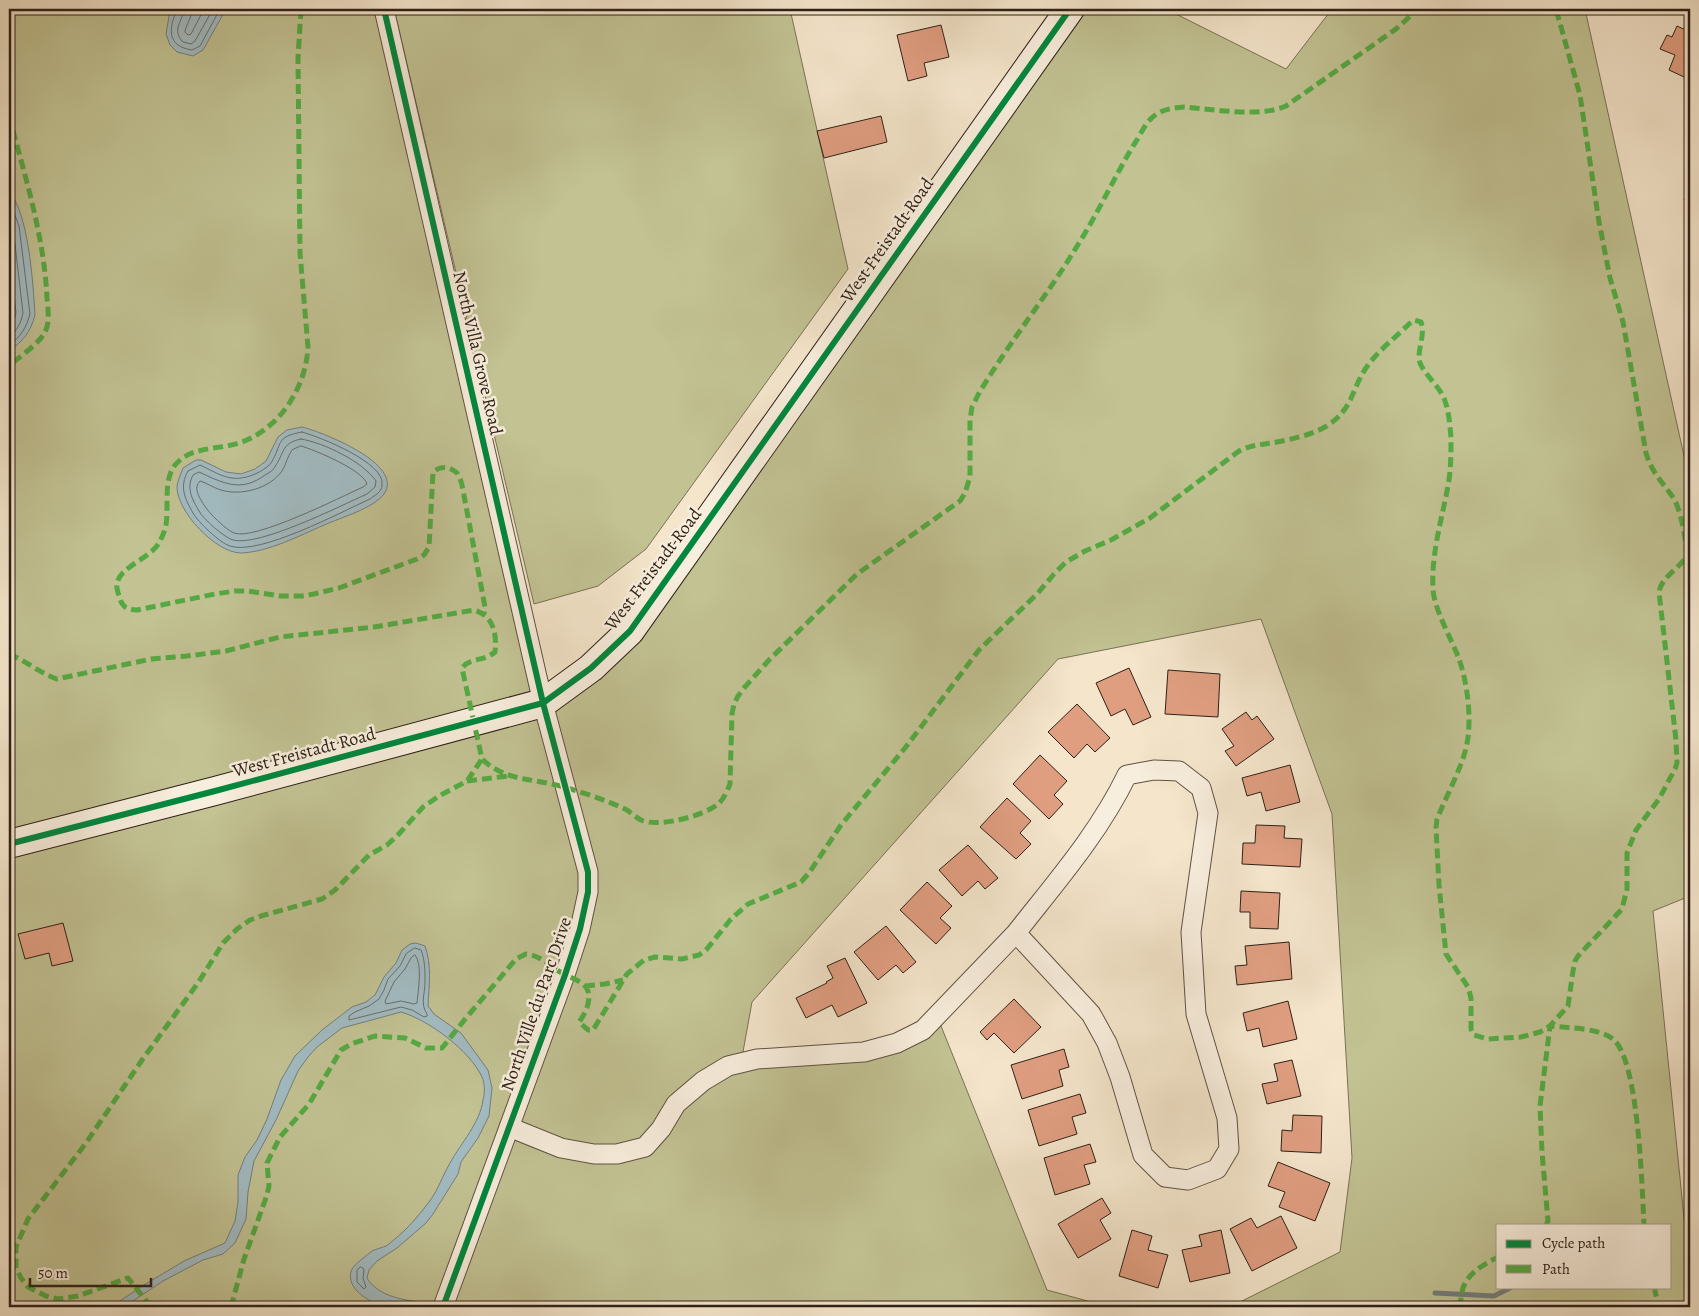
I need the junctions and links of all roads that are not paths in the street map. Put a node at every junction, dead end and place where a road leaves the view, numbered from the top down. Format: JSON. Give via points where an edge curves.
{"nodes":[{"id":1,"x":384,"y":9,"type":"edge"},
{"id":2,"x":1070,"y":9,"type":"edge"},
{"id":3,"x":543,"y":703,"type":"junction"},
{"id":4,"x":9,"y":844,"type":"edge"},
{"id":5,"x":1016,"y":933,"type":"junction"},
{"id":6,"x":509,"y":1127,"type":"junction"},
{"id":7,"x":443,"y":1307,"type":"edge"}],
"edges":[{"from":1,"to":3,"type":"street","name":"North Villa Grove Road"},
{"from":2,"to":3,"type":"street","name":"West Freistadt Road","via":[[630,631],[591,668]]},
{"from":3,"to":4,"type":"street","name":"West Freistadt Road"},
{"from":3,"to":6,"type":"street","name":"North Ville du Parc Drive","via":[[583,850],[588,892],[565,975]]},
{"from":5,"to":5,"type":"street","via":[[1091,1014],[1120,1077],[1143,1155],[1165,1177],[1188,1180],[1217,1169],[1229,1149],[1227,1118],[1196,1014],[1191,932],[1208,812],[1201,788],[1179,771],[1154,770],[1127,775],[1101,824]]},
{"from":5,"to":6,"type":"street","via":[[923,1030],[897,1044],[864,1052],[758,1059],[728,1066],[676,1104],[645,1146],[617,1154],[594,1154],[561,1148]]},
{"from":6,"to":7,"type":"street","name":"North Ville du Parc Drive"}]}
